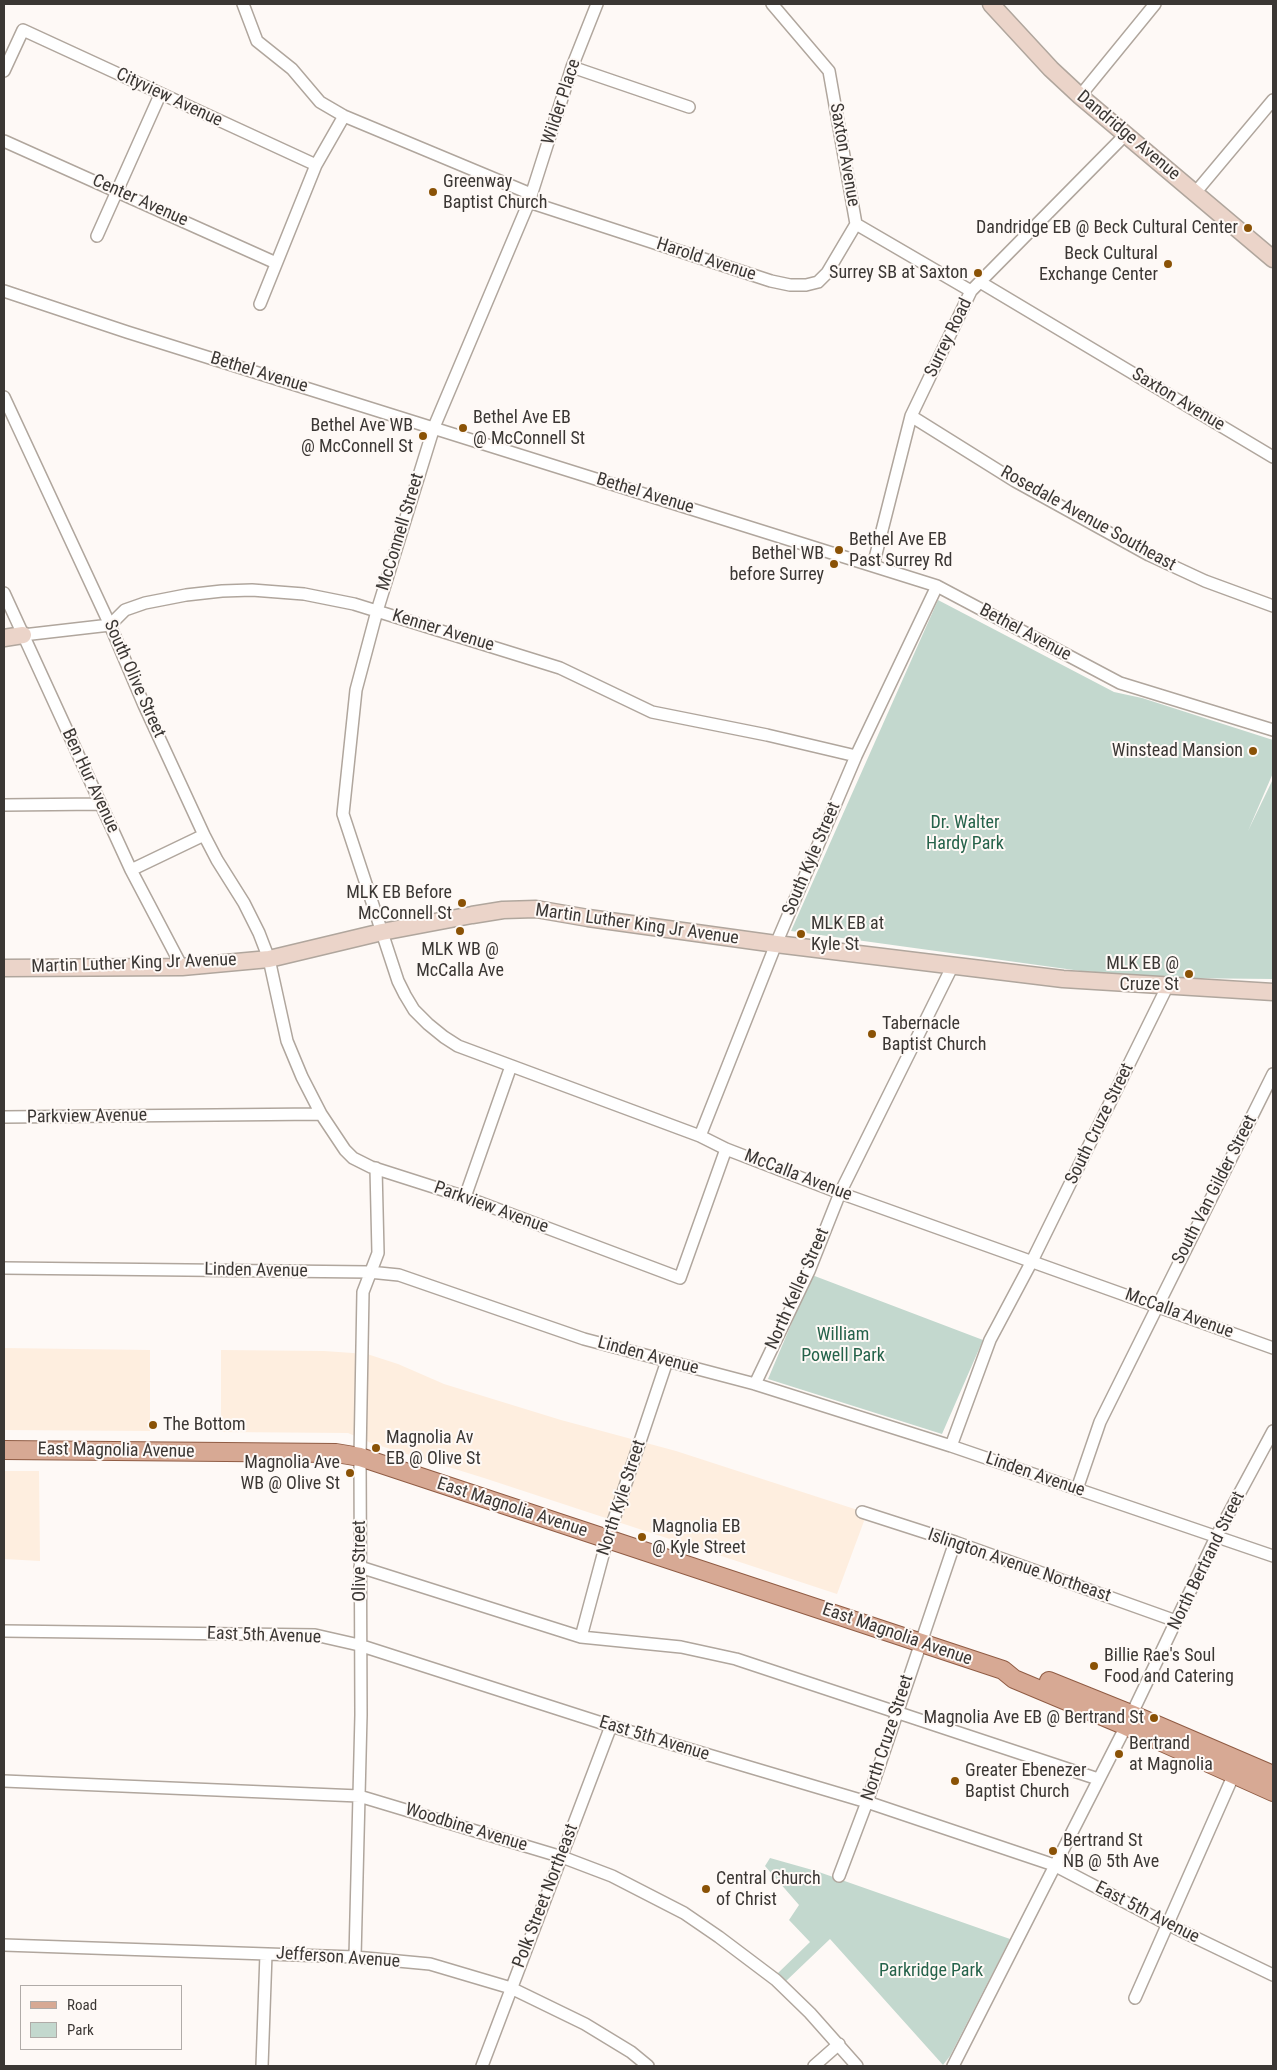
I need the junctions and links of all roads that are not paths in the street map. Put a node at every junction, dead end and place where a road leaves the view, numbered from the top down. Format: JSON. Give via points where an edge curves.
{"nodes":[{"id":1,"x":244,"y":4,"type":"edge"},
{"id":2,"x":597,"y":4,"type":"edge"},
{"id":3,"x":772,"y":4,"type":"edge"},
{"id":4,"x":991,"y":4,"type":"edge"},
{"id":5,"x":1155,"y":4,"type":"edge"},
{"id":6,"x":572,"y":67,"type":"junction"},
{"id":7,"x":4,"y":70,"type":"edge"},
{"id":8,"x":160,"y":95,"type":"junction"},
{"id":9,"x":1080,"y":96,"type":"junction"},
{"id":10,"x":1273,"y":100,"type":"edge"},
{"id":11,"x":689,"y":107,"type":"dead end"},
{"id":12,"x":344,"y":116,"type":"junction"},
{"id":13,"x":1125,"y":135,"type":"junction"},
{"id":14,"x":4,"y":140,"type":"edge"},
{"id":15,"x":316,"y":165,"type":"junction"},
{"id":16,"x":118,"y":191,"type":"junction"},
{"id":17,"x":1195,"y":193,"type":"junction"},
{"id":18,"x":530,"y":198,"type":"junction"},
{"id":19,"x":856,"y":224,"type":"junction"},
{"id":20,"x":97,"y":236,"type":"dead end"},
{"id":21,"x":1273,"y":260,"type":"edge"},
{"id":22,"x":276,"y":263,"type":"junction"},
{"id":23,"x":980,"y":282,"type":"junction"},
{"id":24,"x":4,"y":290,"type":"edge"},
{"id":25,"x":971,"y":291,"type":"junction"},
{"id":26,"x":260,"y":304,"type":"dead end"},
{"id":27,"x":4,"y":397,"type":"edge"},
{"id":28,"x":911,"y":416,"type":"junction"},
{"id":29,"x":434,"y":427,"type":"junction"},
{"id":30,"x":1273,"y":457,"type":"edge"},
{"id":31,"x":873,"y":566,"type":"junction"},
{"id":32,"x":937,"y":586,"type":"junction"},
{"id":33,"x":4,"y":593,"type":"edge"},
{"id":34,"x":1273,"y":606,"type":"edge"},
{"id":35,"x":377,"y":611,"type":"junction"},
{"id":36,"x":110,"y":625,"type":"junction"},
{"id":37,"x":23,"y":635,"type":"junction"},
{"id":38,"x":4,"y":638,"type":"edge"},
{"id":39,"x":1273,"y":730,"type":"edge"},
{"id":40,"x":856,"y":756,"type":"junction"},
{"id":41,"x":101,"y":804,"type":"junction"},
{"id":42,"x":4,"y":805,"type":"edge"},
{"id":43,"x":204,"y":835,"type":"junction"},
{"id":44,"x":132,"y":870,"type":"junction"},
{"id":45,"x":382,"y":932,"type":"junction"},
{"id":46,"x":776,"y":944,"type":"junction"},
{"id":47,"x":269,"y":959,"type":"junction"},
{"id":48,"x":953,"y":965,"type":"junction"},
{"id":49,"x":182,"y":967,"type":"junction"},
{"id":50,"x":4,"y":968,"type":"edge"},
{"id":51,"x":1167,"y":987,"type":"junction"},
{"id":52,"x":1273,"y":992,"type":"edge"},
{"id":53,"x":512,"y":1066,"type":"junction"},
{"id":54,"x":1273,"y":1074,"type":"edge"},
{"id":55,"x":321,"y":1114,"type":"junction"},
{"id":56,"x":4,"y":1118,"type":"edge"},
{"id":57,"x":700,"y":1136,"type":"junction"},
{"id":58,"x":726,"y":1149,"type":"junction"},
{"id":59,"x":376,"y":1168,"type":"junction"},
{"id":60,"x":840,"y":1193,"type":"junction"},
{"id":61,"x":465,"y":1197,"type":"junction"},
{"id":62,"x":1032,"y":1261,"type":"junction"},
{"id":63,"x":4,"y":1268,"type":"edge"},
{"id":64,"x":369,"y":1272,"type":"junction"},
{"id":65,"x":1157,"y":1306,"type":"junction"},
{"id":66,"x":1273,"y":1348,"type":"edge"},
{"id":67,"x":667,"y":1361,"type":"junction"},
{"id":68,"x":755,"y":1384,"type":"junction"},
{"id":69,"x":1273,"y":1431,"type":"edge"},
{"id":70,"x":951,"y":1446,"type":"junction"},
{"id":71,"x":4,"y":1450,"type":"edge"},
{"id":72,"x":360,"y":1457,"type":"junction"},
{"id":73,"x":1077,"y":1489,"type":"junction"},
{"id":74,"x":862,"y":1512,"type":"dead end"},
{"id":75,"x":1216,"y":1537,"type":"junction"},
{"id":76,"x":607,"y":1540,"type":"junction"},
{"id":77,"x":955,"y":1542,"type":"junction"},
{"id":78,"x":1273,"y":1556,"type":"edge"},
{"id":79,"x":360,"y":1567,"type":"junction"},
{"id":80,"x":1176,"y":1621,"type":"junction"},
{"id":81,"x":4,"y":1632,"type":"edge"},
{"id":82,"x":581,"y":1637,"type":"junction"},
{"id":83,"x":919,"y":1643,"type":"junction"},
{"id":84,"x":359,"y":1646,"type":"junction"},
{"id":85,"x":896,"y":1712,"type":"junction"},
{"id":86,"x":1129,"y":1720,"type":"junction"},
{"id":87,"x":611,"y":1726,"type":"junction"},
{"id":88,"x":1234,"y":1774,"type":"junction"},
{"id":89,"x":1273,"y":1775,"type":"edge"},
{"id":90,"x":1098,"y":1779,"type":"junction"},
{"id":91,"x":4,"y":1781,"type":"edge"},
{"id":92,"x":1273,"y":1792,"type":"edge"},
{"id":93,"x":359,"y":1796,"type":"junction"},
{"id":94,"x":867,"y":1802,"type":"junction"},
{"id":95,"x":562,"y":1857,"type":"junction"},
{"id":96,"x":1054,"y":1865,"type":"junction"},
{"id":97,"x":839,"y":1876,"type":"dead end"},
{"id":98,"x":1167,"y":1924,"type":"junction"},
{"id":99,"x":4,"y":1944,"type":"edge"},
{"id":100,"x":266,"y":1954,"type":"junction"},
{"id":101,"x":354,"y":1957,"type":"junction"},
{"id":102,"x":1273,"y":1975,"type":"edge"},
{"id":103,"x":511,"y":1988,"type":"junction"},
{"id":104,"x":1136,"y":1998,"type":"dead end"},
{"id":105,"x":839,"y":2044,"type":"junction"},
{"id":106,"x":262,"y":2066,"type":"edge"},
{"id":107,"x":482,"y":2066,"type":"edge"},
{"id":108,"x":648,"y":2066,"type":"edge"},
{"id":109,"x":814,"y":2066,"type":"edge"},
{"id":110,"x":857,"y":2066,"type":"edge"},
{"id":111,"x":953,"y":2066,"type":"edge"}],
"edges":[{"from":1,"to":12,"type":"street","name":"Harold Avenue","via":[[257,41],[292,69],[320,102]]},
{"from":2,"to":6,"type":"street","name":"Wilder Place"},
{"from":3,"to":19,"type":"street","name":"Saxton Avenue","via":[[829,71]]},
{"from":4,"to":9,"type":"main road","name":"Dandridge Avenue"},
{"from":5,"to":9,"type":"street"},
{"from":6,"to":11,"type":"street"},
{"from":6,"to":18,"type":"street","name":"Wilder Place"},
{"from":7,"to":8,"type":"street","name":"Cityview Avenue","via":[[23,30]]},
{"from":8,"to":15,"type":"street","name":"Cityview Avenue"},
{"from":8,"to":16,"type":"street"},
{"from":9,"to":13,"type":"main road","name":"Dandridge Avenue"},
{"from":10,"to":17,"type":"street"},
{"from":12,"to":15,"type":"street"},
{"from":12,"to":18,"type":"street","name":"Harold Avenue"},
{"from":13,"to":17,"type":"main road","name":"Dandridge Avenue"},
{"from":13,"to":23,"type":"street","name":"Surrey Road"},
{"from":14,"to":16,"type":"street","name":"Center Avenue"},
{"from":15,"to":22,"type":"street"},
{"from":16,"to":20,"type":"street"},
{"from":16,"to":22,"type":"street","name":"Center Avenue"},
{"from":17,"to":21,"type":"main road","name":"Dandridge Avenue"},
{"from":18,"to":19,"type":"street","name":"Harold Avenue","via":[[790,286],[818,282],[827,273]]},
{"from":18,"to":29,"type":"street","name":"McConnell Street"},
{"from":19,"to":25,"type":"street","name":"Saxton Avenue"},
{"from":22,"to":26,"type":"street"},
{"from":23,"to":25,"type":"street","name":"Surrey Road"},
{"from":23,"to":30,"type":"street","name":"Saxton Avenue"},
{"from":24,"to":29,"type":"street","name":"Bethel Avenue","via":[[127,332]]},
{"from":25,"to":28,"type":"street","name":"Surrey Road"},
{"from":27,"to":36,"type":"street","name":"South Olive Street"},
{"from":28,"to":31,"type":"street","name":"Surrey Road"},
{"from":28,"to":34,"type":"street","name":"Rosedale Avenue Southeast","via":[[1015,481],[1148,555],[1204,581]]},
{"from":29,"to":31,"type":"street","name":"Bethel Avenue"},
{"from":29,"to":35,"type":"street","name":"McConnell Street"},
{"from":31,"to":32,"type":"street","name":"Bethel Avenue"},
{"from":32,"to":39,"type":"street","name":"Bethel Avenue","via":[[1120,683]]},
{"from":32,"to":40,"type":"street","name":"South Kyle Street"},
{"from":33,"to":37,"type":"street","name":"Ben Hur Avenue"},
{"from":35,"to":36,"type":"street","name":"Kenner Avenue","via":[[304,594],[222,591],[146,603],[125,610]]},
{"from":35,"to":40,"type":"street","name":"Kenner Avenue","via":[[560,668],[652,712]]},
{"from":35,"to":45,"type":"street","name":"McConnell Street","via":[[356,690],[343,814]]},
{"from":36,"to":37,"type":"street"},
{"from":36,"to":43,"type":"street","name":"South Olive Street"},
{"from":37,"to":38,"type":"main road"},
{"from":37,"to":41,"type":"street","name":"Ben Hur Avenue"},
{"from":40,"to":46,"type":"street","name":"South Kyle Street"},
{"from":41,"to":42,"type":"street"},
{"from":41,"to":44,"type":"street","name":"Ben Hur Avenue"},
{"from":43,"to":44,"type":"street"},
{"from":43,"to":47,"type":"street","name":"South Olive Street","via":[[244,903]]},
{"from":44,"to":49,"type":"street","name":"Ben Hur Avenue"},
{"from":45,"to":46,"type":"main road","name":"Martin Luther King Jr Avenue","via":[[503,910],[536,909]]},
{"from":45,"to":47,"type":"main road","name":"Martin Luther King Jr Avenue"},
{"from":45,"to":53,"type":"street","name":"McCalla Avenue","via":[[398,981],[414,1010],[450,1041]]},
{"from":46,"to":48,"type":"main road","name":"Martin Luther King Jr Avenue"},
{"from":46,"to":57,"type":"street","name":"South Kyle Street"},
{"from":47,"to":49,"type":"main road","name":"Martin Luther King Jr Avenue"},
{"from":47,"to":55,"type":"street","name":"Parkview Avenue","via":[[287,1041]]},
{"from":48,"to":51,"type":"main road","name":"Martin Luther King Jr Avenue","via":[[1063,979]]},
{"from":48,"to":60,"type":"street","name":"North Keller Street"},
{"from":49,"to":50,"type":"main road","name":"Martin Luther King Jr Avenue"},
{"from":51,"to":52,"type":"main road","name":"Martin Luther King Jr Avenue"},
{"from":51,"to":62,"type":"street","name":"South Cruze Street"},
{"from":53,"to":57,"type":"street","name":"McCalla Avenue"},
{"from":53,"to":61,"type":"street"},
{"from":54,"to":65,"type":"street","name":"South Van Gilder Street"},
{"from":55,"to":56,"type":"street","name":"Parkview Avenue"},
{"from":55,"to":59,"type":"street","name":"Parkview Avenue","via":[[345,1150],[362,1163]]},
{"from":57,"to":58,"type":"street","name":"McCalla Avenue"},
{"from":58,"to":60,"type":"street","name":"McCalla Avenue"},
{"from":58,"to":61,"type":"street","name":"Parkview Avenue","via":[[680,1278]]},
{"from":59,"to":61,"type":"street","name":"Parkview Avenue"},
{"from":59,"to":64,"type":"street","name":"Olive Street","via":[[378,1253]]},
{"from":60,"to":62,"type":"street","name":"McCalla Avenue"},
{"from":60,"to":68,"type":"street","name":"North Keller Street","via":[[809,1271]]},
{"from":62,"to":65,"type":"street","name":"McCalla Avenue"},
{"from":62,"to":70,"type":"street","via":[[990,1340]]},
{"from":63,"to":64,"type":"street","name":"Linden Avenue"},
{"from":64,"to":67,"type":"street","name":"Linden Avenue","via":[[408,1277],[584,1339]]},
{"from":64,"to":72,"type":"street","name":"Olive Street","via":[[363,1292]]},
{"from":65,"to":66,"type":"street","name":"McCalla Avenue"},
{"from":65,"to":73,"type":"street","name":"South Van Gilder Street","via":[[1100,1422]]},
{"from":67,"to":68,"type":"street","name":"Linden Avenue"},
{"from":67,"to":76,"type":"street","name":"North Kyle Street"},
{"from":68,"to":70,"type":"street","name":"Linden Avenue"},
{"from":69,"to":75,"type":"street","name":"North Bertrand Street"},
{"from":70,"to":73,"type":"street","name":"Linden Avenue"},
{"from":71,"to":72,"type":"main road","name":"East Magnolia Avenue","via":[[330,1453]]},
{"from":72,"to":76,"type":"main road","name":"East Magnolia Avenue"},
{"from":72,"to":79,"type":"street","name":"Olive Street"},
{"from":73,"to":75,"type":"street","name":"Linden Avenue"},
{"from":74,"to":77,"type":"street","name":"Islington Avenue Northeast"},
{"from":75,"to":78,"type":"street","name":"Linden Avenue"},
{"from":75,"to":80,"type":"street","name":"North Bertrand Street"},
{"from":76,"to":82,"type":"street","name":"North Kyle Street"},
{"from":76,"to":83,"type":"main road","name":"East Magnolia Avenue"},
{"from":77,"to":80,"type":"street","name":"Islington Avenue Northeast"},
{"from":77,"to":83,"type":"street","name":"North Cruze Street"},
{"from":79,"to":82,"type":"street"},
{"from":79,"to":84,"type":"street","name":"Olive Street"},
{"from":80,"to":86,"type":"street","name":"North Bertrand Street"},
{"from":81,"to":84,"type":"street","name":"East 5th Avenue","via":[[315,1636]]},
{"from":82,"to":85,"type":"street","via":[[708,1651]]},
{"from":83,"to":85,"type":"street","name":"North Cruze Street"},
{"from":83,"to":86,"type":"main road","name":"East Magnolia Avenue","via":[[1003,1670],[1016,1669]]},
{"from":84,"to":87,"type":"street","name":"East 5th Avenue"},
{"from":84,"to":93,"type":"street","name":"Olive Street"},
{"from":85,"to":90,"type":"street"},
{"from":85,"to":94,"type":"street","name":"North Cruze Street"},
{"from":86,"to":88,"type":"main road","name":"East Magnolia Avenue"},
{"from":86,"to":89,"type":"main road","name":"East Magnolia Avenue"},
{"from":86,"to":90,"type":"street","name":"North Bertrand Street"},
{"from":87,"to":94,"type":"street","name":"East 5th Avenue"},
{"from":87,"to":95,"type":"street","name":"Polk Street Northeast"},
{"from":88,"to":92,"type":"main road","name":"East Magnolia Avenue"},
{"from":88,"to":98,"type":"street"},
{"from":90,"to":96,"type":"street","name":"North Bertrand Street"},
{"from":91,"to":93,"type":"street","name":"Woodbine Avenue"},
{"from":93,"to":95,"type":"street","name":"Woodbine Avenue"},
{"from":93,"to":101,"type":"street","name":"Olive Street"},
{"from":94,"to":96,"type":"street","name":"East 5th Avenue"},
{"from":94,"to":97,"type":"street","name":"North Cruze Street"},
{"from":95,"to":103,"type":"street","name":"Polk Street Northeast"},
{"from":95,"to":105,"type":"street","name":"Woodbine Avenue","via":[[612,1876],[684,1913],[776,1980]]},
{"from":96,"to":98,"type":"street","name":"East 5th Avenue"},
{"from":96,"to":111,"type":"street","name":"North Bertrand Street"},
{"from":98,"to":102,"type":"street","name":"East 5th Avenue"},
{"from":98,"to":104,"type":"street"},
{"from":99,"to":100,"type":"street","name":"Jefferson Avenue"},
{"from":100,"to":101,"type":"street","name":"Jefferson Avenue"},
{"from":100,"to":106,"type":"street"},
{"from":101,"to":103,"type":"street","name":"Jefferson Avenue","via":[[430,1964]]},
{"from":103,"to":107,"type":"street","name":"Polk Street Northeast"},
{"from":103,"to":108,"type":"street","name":"Jefferson Avenue","via":[[585,2024]]},
{"from":105,"to":109,"type":"street"},
{"from":105,"to":110,"type":"street","name":"Woodbine Avenue"}]}
